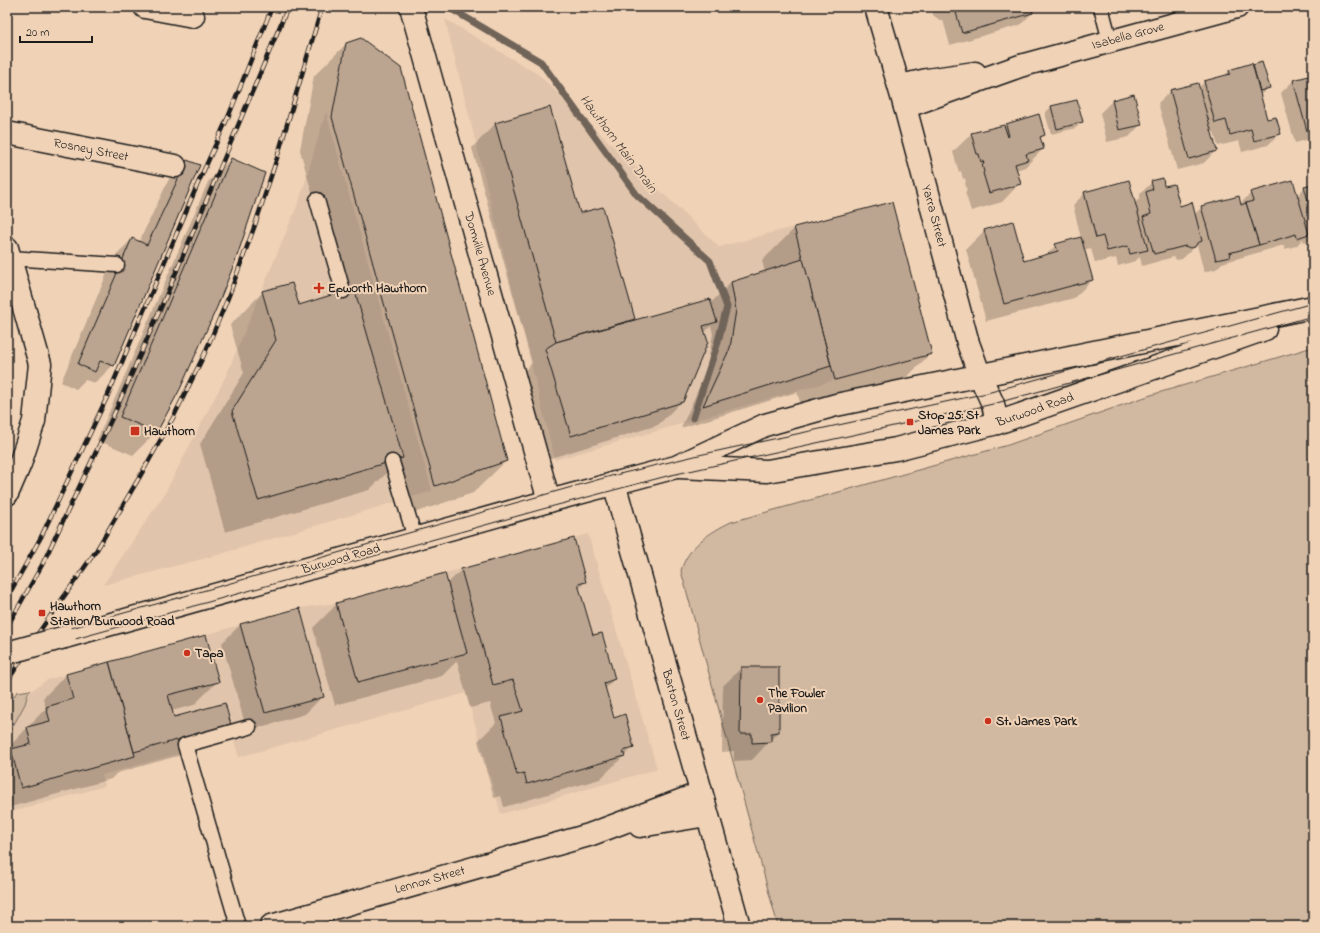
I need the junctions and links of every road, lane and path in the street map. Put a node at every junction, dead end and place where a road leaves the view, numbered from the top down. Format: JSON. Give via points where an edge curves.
{"nodes":[{"id":1,"x":145,"y":7,"type":"edge"},
{"id":2,"x":411,"y":7,"type":"edge"},
{"id":3,"x":876,"y":7,"type":"edge"},
{"id":4,"x":1101,"y":7,"type":"edge"},
{"id":5,"x":1237,"y":7,"type":"edge"},
{"id":6,"x":193,"y":16,"type":"dead end"},
{"id":7,"x":1110,"y":42,"type":"junction"},
{"id":8,"x":1020,"y":66,"type":"junction"},
{"id":9,"x":900,"y":86,"type":"junction"},
{"id":10,"x":905,"y":107,"type":"junction"},
{"id":11,"x":7,"y":134,"type":"edge"},
{"id":12,"x":175,"y":166,"type":"dead end"},
{"id":13,"x":317,"y":200,"type":"dead end"},
{"id":14,"x":8,"y":253,"type":"edge"},
{"id":15,"x":117,"y":265,"type":"dead end"},
{"id":16,"x":343,"y":291,"type":"dead end"},
{"id":17,"x":1313,"y":307,"type":"edge"},
{"id":18,"x":1313,"y":312,"type":"edge"},
{"id":19,"x":980,"y":376,"type":"junction"},
{"id":20,"x":997,"y":423,"type":"junction"},
{"id":21,"x":392,"y":462,"type":"dead end"},
{"id":22,"x":13,"y":466,"type":"edge"},
{"id":23,"x":676,"y":467,"type":"junction"},
{"id":24,"x":614,"y":484,"type":"junction"},
{"id":25,"x":7,"y":494,"type":"edge"},
{"id":26,"x":549,"y":501,"type":"junction"},
{"id":27,"x":415,"y":538,"type":"junction"},
{"id":28,"x":7,"y":653,"type":"edge"},
{"id":29,"x":249,"y":727,"type":"dead end"},
{"id":30,"x":701,"y":793,"type":"junction"},
{"id":31,"x":707,"y":815,"type":"junction"},
{"id":32,"x":589,"y":835,"type":"junction"},
{"id":33,"x":238,"y":926,"type":"edge"},
{"id":34,"x":271,"y":926,"type":"edge"},
{"id":35,"x":739,"y":926,"type":"edge"}],
"edges":[{"from":1,"to":6,"type":"street"},
{"from":2,"to":26,"type":"street","name":"Domville Avenue"},
{"from":3,"to":9,"type":"street","name":"Yarra Street"},
{"from":4,"to":7,"type":"lane"},
{"from":5,"to":7,"type":"street","name":"Isabella Grove"},
{"from":7,"to":8,"type":"street","name":"Isabella Grove"},
{"from":8,"to":9,"type":"street","name":"Isabella Grove"},
{"from":8,"to":10,"type":"street","name":"Isabella Grove"},
{"from":9,"to":10,"type":"street","name":"Yarra Street"},
{"from":10,"to":19,"type":"street","name":"Yarra Street","via":[[968,343]]},
{"from":11,"to":12,"type":"street","name":"Rosney Street"},
{"from":13,"to":16,"type":"lane"},
{"from":14,"to":15,"type":"lane"},
{"from":14,"to":22,"type":"street","via":[[40,364],[34,421]]},
{"from":17,"to":19,"type":"street","name":"Burwood Road"},
{"from":18,"to":20,"type":"street","name":"Burwood Road"},
{"from":19,"to":20,"type":"street","name":"Yarra Street","via":[[993,404]]},
{"from":19,"to":23,"type":"street","name":"Burwood Road","via":[[836,405],[765,425]]},
{"from":20,"to":23,"type":"street","name":"Burwood Road","via":[[896,449],[767,470]]},
{"from":21,"to":27,"type":"lane"},
{"from":22,"to":25,"type":"street"},
{"from":23,"to":24,"type":"street","name":"Burwood Road"},
{"from":24,"to":26,"type":"street","name":"Burwood Road"},
{"from":24,"to":30,"type":"street","name":"Barton Street"},
{"from":26,"to":27,"type":"street","name":"Burwood Road"},
{"from":27,"to":28,"type":"street","name":"Burwood Road","bridge":true},
{"from":29,"to":33,"type":"lane","via":[[185,745]]},
{"from":30,"to":31,"type":"street","name":"Barton Street"},
{"from":30,"to":32,"type":"street","name":"Lennox Street"},
{"from":31,"to":32,"type":"street","name":"Lennox Street"},
{"from":31,"to":35,"type":"street","name":"Barton Street"},
{"from":32,"to":34,"type":"street","name":"Lennox Street"}]}
